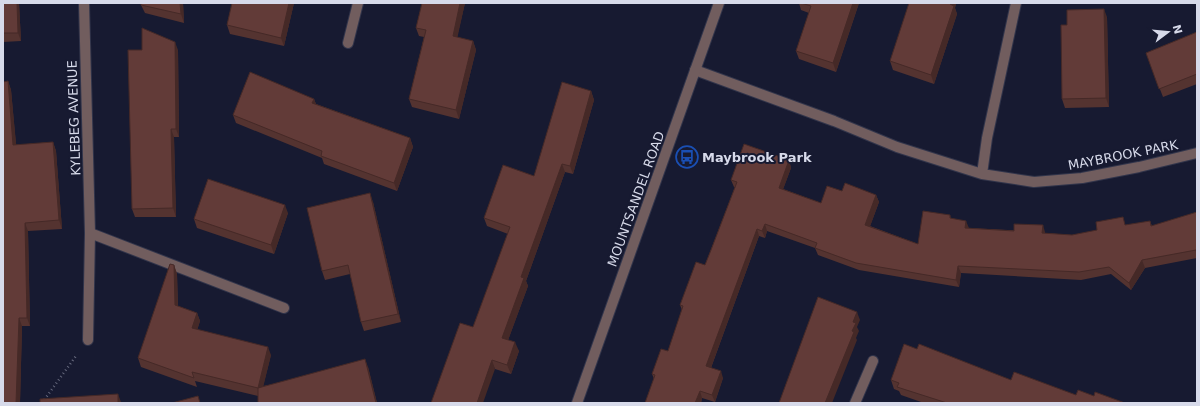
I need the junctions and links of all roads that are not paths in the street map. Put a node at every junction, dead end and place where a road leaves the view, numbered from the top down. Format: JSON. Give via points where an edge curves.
{"nodes":[{"id":1,"x":84,"y":3,"type":"edge"},
{"id":2,"x":358,"y":3,"type":"edge"},
{"id":3,"x":719,"y":3,"type":"edge"},
{"id":4,"x":1016,"y":3,"type":"edge"},
{"id":5,"x":348,"y":43,"type":"dead end"},
{"id":6,"x":695,"y":70,"type":"junction"},
{"id":7,"x":1197,"y":153,"type":"edge"},
{"id":8,"x":982,"y":174,"type":"junction"},
{"id":9,"x":90,"y":233,"type":"junction"},
{"id":10,"x":284,"y":308,"type":"dead end"},
{"id":11,"x":88,"y":340,"type":"road end"},
{"id":12,"x":873,"y":361,"type":"dead end"},
{"id":13,"x":577,"y":403,"type":"edge"},
{"id":14,"x":855,"y":403,"type":"edge"}],
"edges":[{"from":1,"to":9,"type":"street","name":"KYLEBEG AVENUE"},
{"from":2,"to":5,"type":"street"},
{"from":3,"to":6,"type":"street","name":"MOUNTSANDEL ROAD"},
{"from":4,"to":8,"type":"street","via":[[987,138]]},
{"from":6,"to":8,"type":"street","name":"MAYBROOK PARK","via":[[897,147]]},
{"from":6,"to":13,"type":"street","name":"MOUNTSANDEL ROAD"},
{"from":7,"to":8,"type":"street","name":"MAYBROOK PARK","via":[[1082,178],[1034,182]]},
{"from":9,"to":10,"type":"street"},
{"from":9,"to":11,"type":"street","name":"KYLEBEG AVENUE"},
{"from":12,"to":14,"type":"street"}]}
